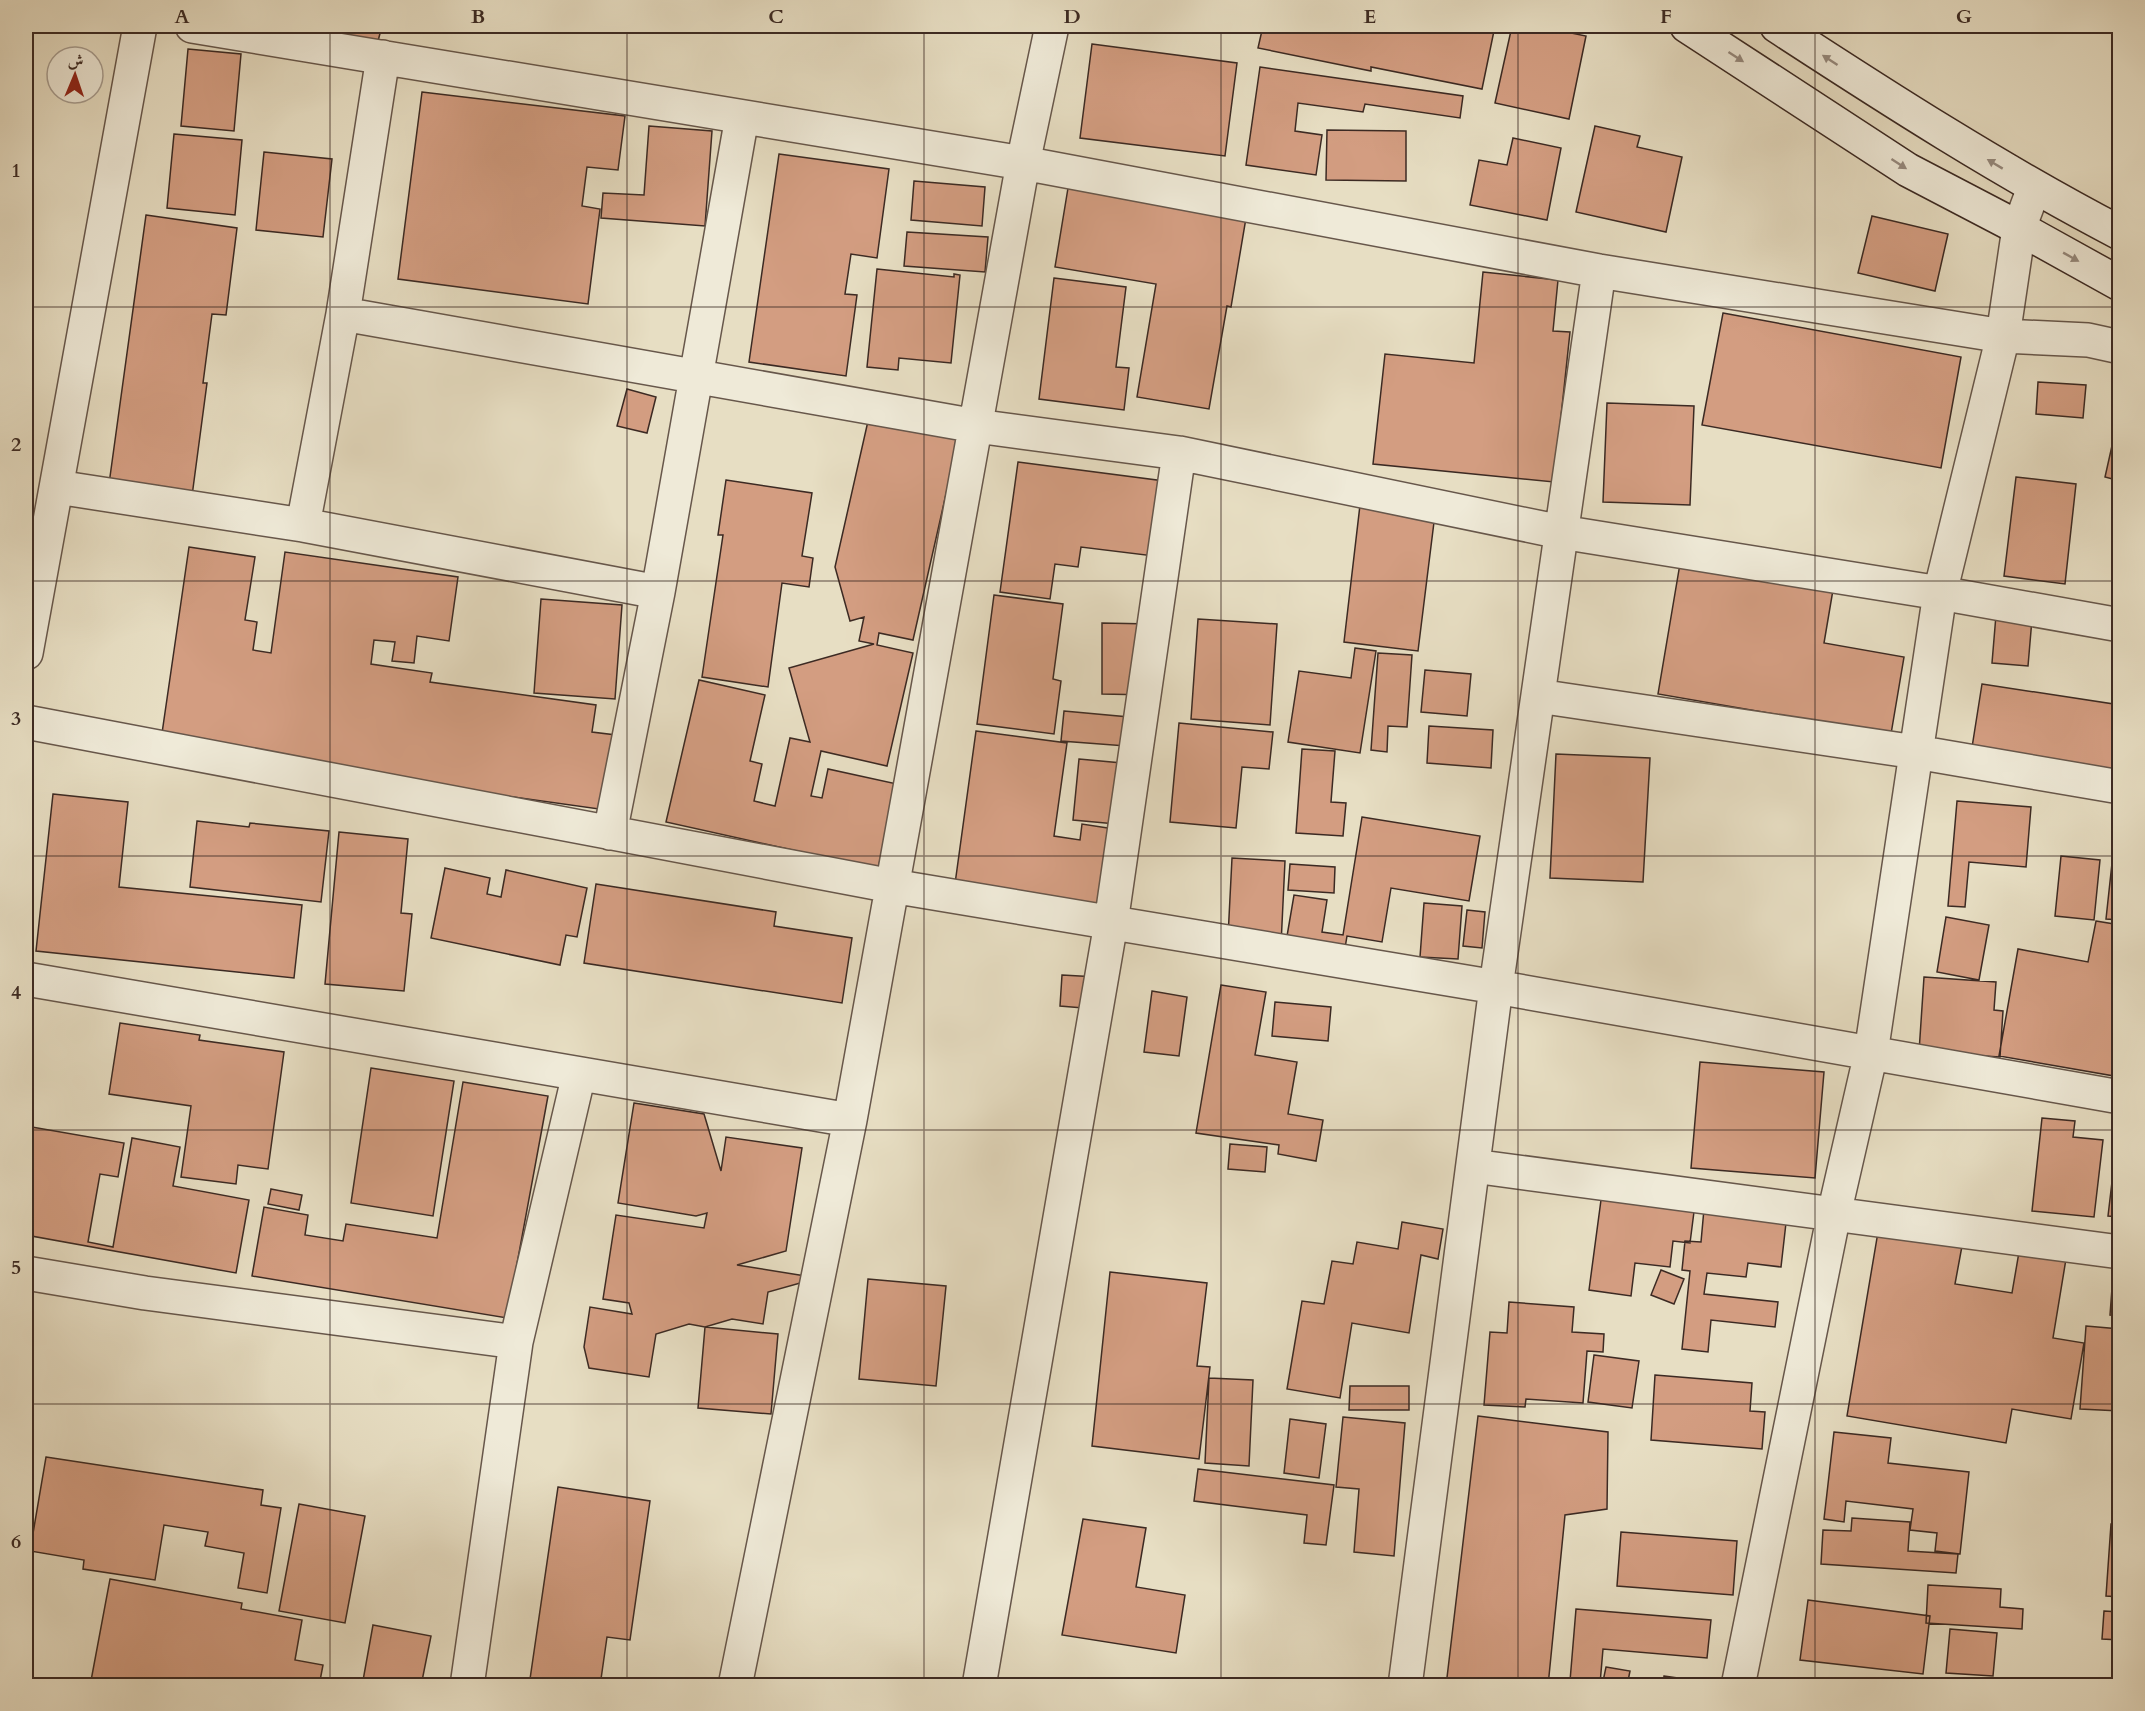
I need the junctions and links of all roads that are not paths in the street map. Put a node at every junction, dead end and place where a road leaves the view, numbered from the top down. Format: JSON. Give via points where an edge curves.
{"nodes":[{"id":1,"x":140,"y":26,"type":"edge"},
{"id":2,"x":192,"y":26,"type":"edge"},
{"id":3,"x":1052,"y":26,"type":"edge"},
{"id":4,"x":1687,"y":26,"type":"edge"},
{"id":5,"x":1777,"y":26,"type":"edge"},
{"id":6,"x":383,"y":57,"type":"junction"},
{"id":7,"x":742,"y":117,"type":"junction"},
{"id":8,"x":1023,"y":163,"type":"junction"},
{"id":9,"x":2034,"y":188,"type":"junction"},
{"id":10,"x":2019,"y":228,"type":"junction"},
{"id":11,"x":2120,"y":233,"type":"edge"},
{"id":12,"x":1599,"y":271,"type":"junction"},
{"id":13,"x":2120,"y":284,"type":"edge"},
{"id":14,"x":343,"y":314,"type":"junction"},
{"id":15,"x":2003,"y":336,"type":"junction"},
{"id":16,"x":2120,"y":347,"type":"edge"},
{"id":17,"x":696,"y":376,"type":"junction"},
{"id":18,"x":976,"y":426,"type":"junction"},
{"id":19,"x":1179,"y":453,"type":"junction"},
{"id":20,"x":57,"y":487,"type":"junction"},
{"id":21,"x":303,"y":525,"type":"junction"},
{"id":22,"x":1561,"y":532,"type":"junction"},
{"id":23,"x":658,"y":592,"type":"junction"},
{"id":24,"x":1940,"y":593,"type":"junction"},
{"id":25,"x":2120,"y":625,"type":"edge"},
{"id":26,"x":26,"y":653,"type":"edge"},
{"id":27,"x":1538,"y":696,"type":"junction"},
{"id":28,"x":26,"y":722,"type":"edge"},
{"id":29,"x":1916,"y":752,"type":"junction"},
{"id":30,"x":2120,"y":787,"type":"edge"},
{"id":31,"x":610,"y":833,"type":"junction"},
{"id":32,"x":892,"y":886,"type":"junction"},
{"id":33,"x":1111,"y":923,"type":"junction"},
{"id":34,"x":26,"y":979,"type":"edge"},
{"id":35,"x":1496,"y":987,"type":"junction"},
{"id":36,"x":1871,"y":1053,"type":"junction"},
{"id":37,"x":579,"y":1074,"type":"junction"},
{"id":38,"x":2120,"y":1096,"type":"edge"},
{"id":39,"x":849,"y":1120,"type":"junction"},
{"id":40,"x":1473,"y":1166,"type":"junction"},
{"id":41,"x":1834,"y":1214,"type":"junction"},
{"id":42,"x":2120,"y":1252,"type":"edge"},
{"id":43,"x":26,"y":1273,"type":"edge"},
{"id":44,"x":516,"y":1342,"type":"junction"},
{"id":45,"x":466,"y":1686,"type":"edge"},
{"id":46,"x":735,"y":1686,"type":"edge"},
{"id":47,"x":980,"y":1686,"type":"edge"},
{"id":48,"x":1405,"y":1686,"type":"edge"},
{"id":49,"x":1738,"y":1686,"type":"edge"}],
"edges":[{"from":1,"to":20,"type":"street"},
{"from":2,"to":6,"type":"street"},
{"from":3,"to":8,"type":"street"},
{"from":4,"to":10,"type":"street","one_way":true,"via":[[1908,170]]},
{"from":9,"to":5,"type":"street","one_way":true,"via":[[1933,128]]},
{"from":6,"to":7,"type":"street"},
{"from":6,"to":14,"type":"street"},
{"from":7,"to":8,"type":"street"},
{"from":7,"to":17,"type":"street"},
{"from":8,"to":12,"type":"street"},
{"from":8,"to":18,"type":"street"},
{"from":9,"to":10,"type":"street"},
{"from":9,"to":11,"type":"street"},
{"from":10,"to":13,"type":"street","one_way":true},
{"from":10,"to":15,"type":"street"},
{"from":12,"to":15,"type":"street"},
{"from":12,"to":22,"type":"street"},
{"from":14,"to":17,"type":"street"},
{"from":14,"to":21,"type":"street"},
{"from":15,"to":16,"type":"street","via":[[2088,340]]},
{"from":15,"to":24,"type":"street"},
{"from":17,"to":18,"type":"street"},
{"from":17,"to":23,"type":"street"},
{"from":18,"to":19,"type":"street"},
{"from":18,"to":32,"type":"street"},
{"from":19,"to":22,"type":"street"},
{"from":19,"to":33,"type":"street"},
{"from":20,"to":21,"type":"street"},
{"from":20,"to":26,"type":"street"},
{"from":21,"to":23,"type":"street"},
{"from":22,"to":24,"type":"street"},
{"from":22,"to":27,"type":"street"},
{"from":23,"to":31,"type":"street"},
{"from":24,"to":25,"type":"street"},
{"from":24,"to":29,"type":"street"},
{"from":27,"to":29,"type":"street"},
{"from":27,"to":35,"type":"street"},
{"from":28,"to":31,"type":"street"},
{"from":29,"to":30,"type":"street"},
{"from":29,"to":36,"type":"street"},
{"from":31,"to":32,"type":"street"},
{"from":32,"to":33,"type":"street"},
{"from":32,"to":39,"type":"street"},
{"from":33,"to":35,"type":"street"},
{"from":33,"to":47,"type":"street"},
{"from":34,"to":37,"type":"street"},
{"from":35,"to":36,"type":"street"},
{"from":35,"to":40,"type":"street"},
{"from":36,"to":38,"type":"street"},
{"from":36,"to":41,"type":"street"},
{"from":37,"to":39,"type":"street"},
{"from":37,"to":44,"type":"street"},
{"from":39,"to":46,"type":"street"},
{"from":40,"to":41,"type":"street"},
{"from":40,"to":48,"type":"street"},
{"from":41,"to":42,"type":"street"},
{"from":41,"to":49,"type":"street"},
{"from":43,"to":44,"type":"street","via":[[145,1293]]},
{"from":44,"to":45,"type":"street"}]}
